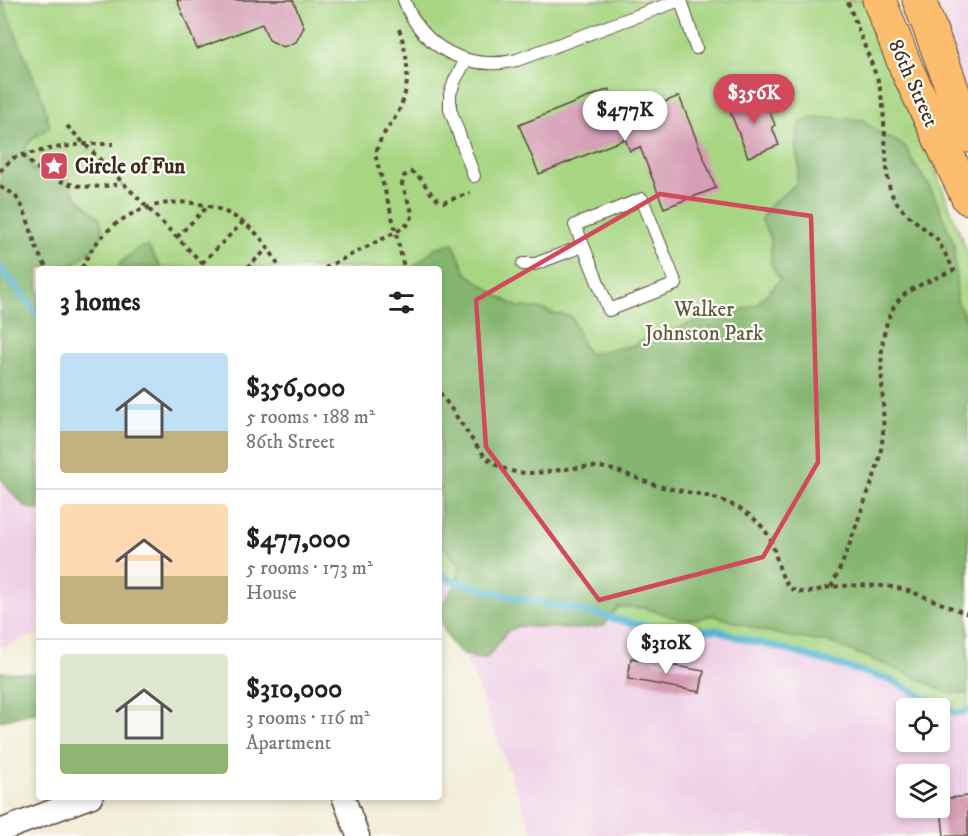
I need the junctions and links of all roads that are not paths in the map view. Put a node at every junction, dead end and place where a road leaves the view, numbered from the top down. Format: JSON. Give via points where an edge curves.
{"nodes":[{"id":1,"x":404,"y":0,"type":"edge"},
{"id":2,"x":681,"y":0,"type":"edge"},
{"id":3,"x":879,"y":0,"type":"edge"},
{"id":4,"x":919,"y":0,"type":"edge"},
{"id":5,"x":696,"y":48,"type":"dead end"},
{"id":6,"x":466,"y":60,"type":"junction"},
{"id":7,"x":968,"y":136,"type":"edge"},
{"id":8,"x":474,"y":176,"type":"dead end"},
{"id":9,"x":968,"y":198,"type":"edge"},
{"id":10,"x":583,"y":246,"type":"junction"},
{"id":11,"x":523,"y":264,"type":"dead end"},
{"id":12,"x":81,"y":800,"type":"edge"},
{"id":13,"x":344,"y":800,"type":"edge"},
{"id":14,"x":0,"y":831,"type":"edge"},
{"id":15,"x":358,"y":836,"type":"edge"}],
"edges":[{"from":1,"to":6,"type":"lane","via":[[417,27],[432,42]]},
{"from":2,"to":5,"type":"lane"},
{"from":2,"to":6,"type":"lane","via":[[517,60],[501,64]]},
{"from":3,"to":9,"type":"main road","name":"86th Street","via":[[907,70]]},
{"from":4,"to":7,"type":"main road","name":"86th Street"},
{"from":6,"to":8,"type":"lane","via":[[450,94],[450,109]]},
{"from":10,"to":10,"type":"lane","via":[[575,225],[642,199],[676,284],[609,310]]},
{"from":10,"to":11,"type":"lane","via":[[535,264]]},
{"from":12,"to":14,"type":"street"},
{"from":13,"to":15,"type":"street"}]}
